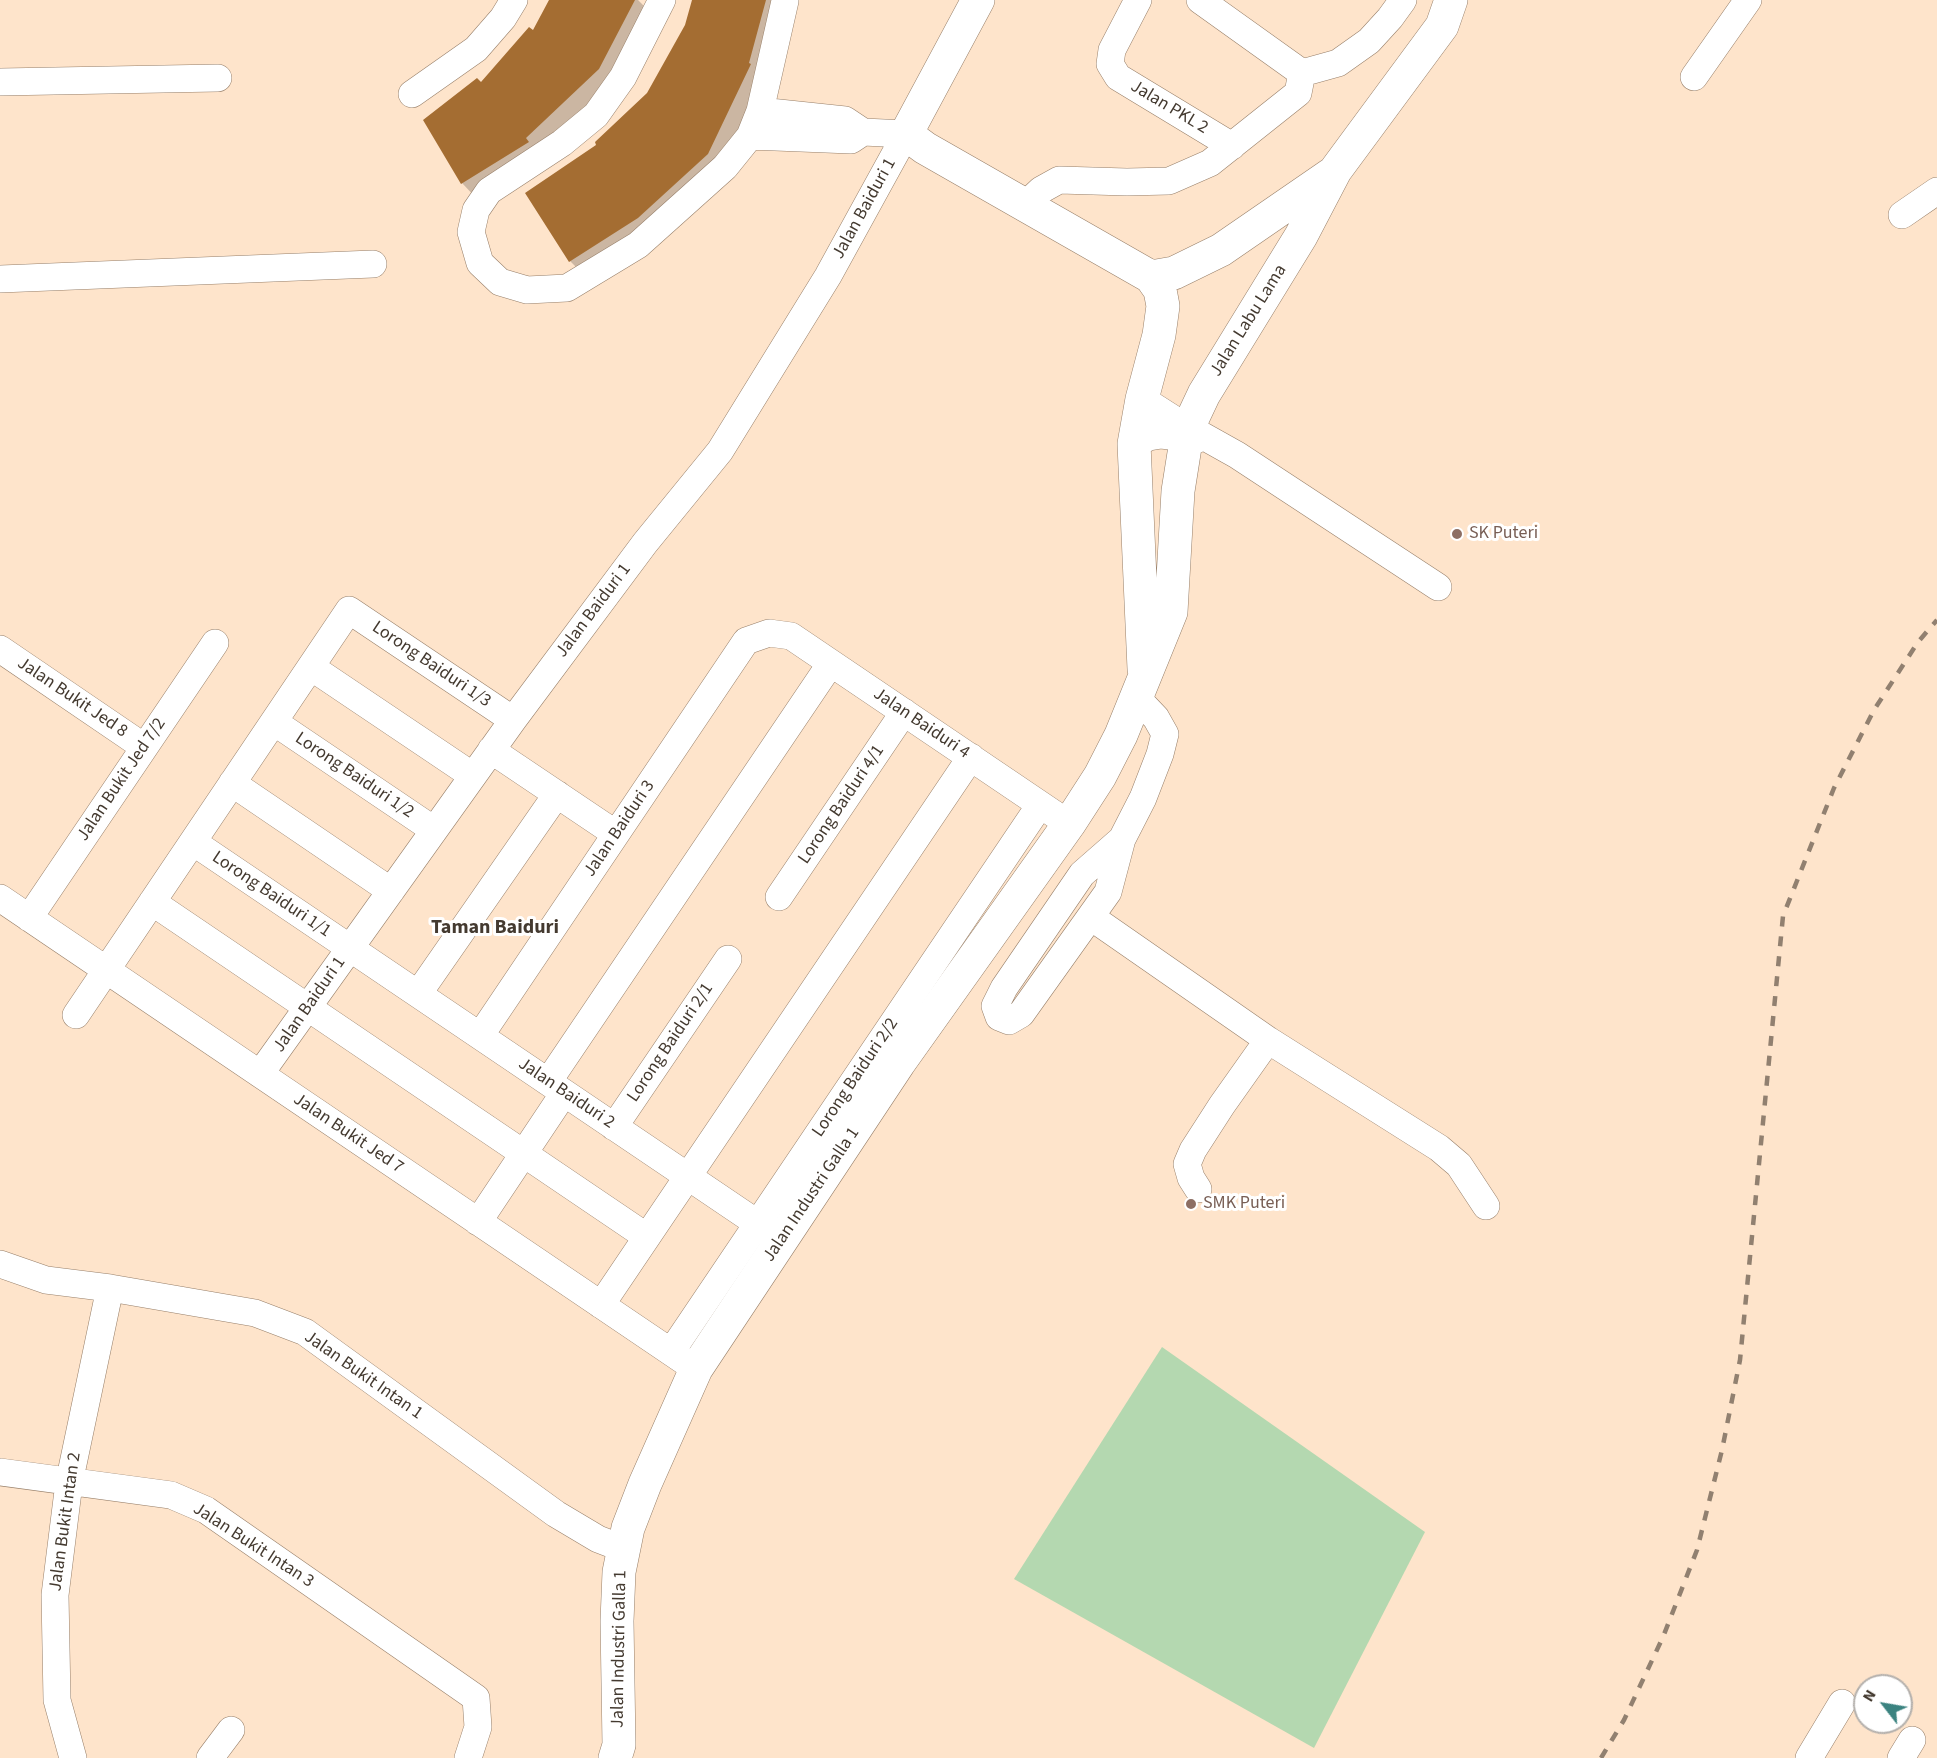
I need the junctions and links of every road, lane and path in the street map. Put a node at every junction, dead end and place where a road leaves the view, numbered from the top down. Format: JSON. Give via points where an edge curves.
{"nodes":[{"id":1,"x":514,"y":0,"type":"edge"},
{"id":2,"x":662,"y":0,"type":"edge"},
{"id":3,"x":978,"y":0,"type":"edge"},
{"id":4,"x":1138,"y":0,"type":"edge"},
{"id":5,"x":1200,"y":0,"type":"edge"},
{"id":6,"x":1403,"y":0,"type":"edge"},
{"id":7,"x":1451,"y":0,"type":"edge"},
{"id":8,"x":785,"y":1,"type":"edge"},
{"id":9,"x":1739,"y":3,"type":"edge"},
{"id":10,"x":1302,"y":73,"type":"junction"},
{"id":11,"x":1694,"y":76,"type":"dead end"},
{"id":12,"x":218,"y":78,"type":"dead end"},
{"id":13,"x":0,"y":82,"type":"edge"},
{"id":14,"x":412,"y":94,"type":"dead end"},
{"id":15,"x":760,"y":111,"type":"junction"},
{"id":16,"x":863,"y":132,"type":"junction"},
{"id":17,"x":906,"y":134,"type":"junction"},
{"id":18,"x":750,"y":136,"type":"junction"},
{"id":19,"x":1232,"y":146,"type":"junction"},
{"id":20,"x":1335,"y":171,"type":"junction"},
{"id":21,"x":1937,"y":191,"type":"edge"},
{"id":22,"x":1024,"y":206,"type":"junction"},
{"id":23,"x":1902,"y":214,"type":"dead end"},
{"id":24,"x":373,"y":264,"type":"dead end"},
{"id":25,"x":1151,"y":277,"type":"junction"},
{"id":26,"x":0,"y":279,"type":"edge"},
{"id":27,"x":1142,"y":399,"type":"junction"},
{"id":28,"x":1196,"y":435,"type":"junction"},
{"id":29,"x":1134,"y":444,"type":"junction"},
{"id":30,"x":1438,"y":586,"type":"dead end"},
{"id":31,"x":769,"y":633,"type":"joint"},
{"id":32,"x":215,"y":643,"type":"dead end"},
{"id":33,"x":0,"y":649,"type":"edge"},
{"id":34,"x":831,"y":663,"type":"junction"},
{"id":35,"x":311,"y":667,"type":"junction"},
{"id":36,"x":1140,"y":689,"type":"junction"},
{"id":37,"x":904,"y":712,"type":"junction"},
{"id":38,"x":513,"y":720,"type":"junction"},
{"id":39,"x":273,"y":722,"type":"junction"},
{"id":40,"x":144,"y":747,"type":"junction"},
{"id":41,"x":491,"y":750,"type":"junction"},
{"id":42,"x":971,"y":758,"type":"junction"},
{"id":43,"x":472,"y":776,"type":"junction"},
{"id":44,"x":232,"y":783,"type":"junction"},
{"id":45,"x":557,"y":794,"type":"junction"},
{"id":46,"x":1040,"y":805,"type":"junction"},
{"id":47,"x":1069,"y":824,"type":"junction"},
{"id":48,"x":434,"y":830,"type":"junction"},
{"id":49,"x":616,"y":834,"type":"junction"},
{"id":50,"x":1122,"y":839,"type":"junction"},
{"id":51,"x":193,"y":842,"type":"junction"},
{"id":52,"x":391,"y":891,"type":"junction"},
{"id":53,"x":779,"y":897,"type":"dead end"},
{"id":54,"x":0,"y":898,"type":"edge"},
{"id":55,"x":152,"y":902,"type":"junction"},
{"id":56,"x":1091,"y":917,"type":"junction"},
{"id":57,"x":29,"y":918,"type":"junction"},
{"id":58,"x":350,"y":948,"type":"junction"},
{"id":59,"x":728,"y":959,"type":"dead end"},
{"id":60,"x":106,"y":970,"type":"junction"},
{"id":61,"x":418,"y":994,"type":"junction"},
{"id":62,"x":308,"y":1007,"type":"junction"},
{"id":63,"x":76,"y":1015,"type":"dead end"},
{"id":64,"x":480,"y":1036,"type":"junction"},
{"id":65,"x":1268,"y":1040,"type":"junction"},
{"id":66,"x":260,"y":1074,"type":"junction"},
{"id":67,"x":556,"y":1088,"type":"junction"},
{"id":68,"x":614,"y":1127,"type":"junction"},
{"id":69,"x":524,"y":1153,"type":"junction"},
{"id":70,"x":688,"y":1177,"type":"junction"},
{"id":71,"x":1198,"y":1189,"type":"dead end"},
{"id":72,"x":1486,"y":1206,"type":"dead end"},
{"id":73,"x":478,"y":1222,"type":"junction"},
{"id":74,"x":770,"y":1232,"type":"junction"},
{"id":75,"x":647,"y":1237,"type":"junction"},
{"id":76,"x":0,"y":1264,"type":"edge"},
{"id":77,"x":110,"y":1288,"type":"junction"},
{"id":78,"x":601,"y":1305,"type":"junction"},
{"id":79,"x":683,"y":1360,"type":"junction"},
{"id":80,"x":0,"y":1472,"type":"edge"},
{"id":81,"x":69,"y":1483,"type":"junction"},
{"id":82,"x":624,"y":1550,"type":"junction"},
{"id":83,"x":1842,"y":1703,"type":"dead end"},
{"id":84,"x":231,"y":1730,"type":"dead end"},
{"id":85,"x":73,"y":1758,"type":"edge"},
{"id":86,"x":210,"y":1758,"type":"edge"},
{"id":87,"x":468,"y":1758,"type":"edge"},
{"id":88,"x":615,"y":1758,"type":"edge"},
{"id":89,"x":1809,"y":1758,"type":"edge"}],
"edges":[{"from":1,"to":14,"type":"street","via":[[476,49]]},
{"from":2,"to":18,"type":"street","via":[[623,77],[596,115],[562,143],[489,191],[476,210],[471,232],[480,263],[500,282],[527,290],[567,288],[638,245],[725,167]]},
{"from":3,"to":17,"type":"main road"},
{"from":4,"to":19,"type":"street","name":"Jalan PKL 2","via":[[1112,50],[1110,64],[1114,71]]},
{"from":5,"to":10,"type":"street"},
{"from":6,"to":10,"type":"street","via":[[1369,41],[1338,63]]},
{"from":7,"to":20,"type":"main road","name":"Jalan Labu Lama","via":[[1442,27]]},
{"from":8,"to":15,"type":"street"},
{"from":9,"to":11,"type":"street"},
{"from":10,"to":19,"type":"street","via":[[1298,93]]},
{"from":12,"to":13,"type":"street"},
{"from":15,"to":16,"type":"street","via":[[845,120]]},
{"from":15,"to":18,"type":"street"},
{"from":16,"to":17,"type":"street"},
{"from":16,"to":18,"type":"street","via":[[851,140]]},
{"from":17,"to":22,"type":"main road"},
{"from":17,"to":38,"type":"street","name":"Jalan Baiduri 1","via":[[828,276],[720,451],[645,543]]},
{"from":19,"to":22,"type":"street","via":[[1210,163],[1169,181],[1059,180]]},
{"from":20,"to":25,"type":"main road","via":[[1221,250],[1174,273]]},
{"from":20,"to":28,"type":"main road","name":"Jalan Labu Lama","via":[[1301,236],[1204,394]]},
{"from":21,"to":23,"type":"street"},
{"from":22,"to":25,"type":"main road"},
{"from":24,"to":26,"type":"street"},
{"from":25,"to":27,"type":"main road","via":[[1160,290],[1163,306]]},
{"from":27,"to":28,"type":"street"},
{"from":27,"to":29,"type":"main road"},
{"from":28,"to":29,"type":"street","via":[[1161,435]]},
{"from":28,"to":30,"type":"street"},
{"from":28,"to":36,"type":"main road","name":"Jalan Labu Lama","via":[[1178,491],[1171,612]]},
{"from":29,"to":36,"type":"main road"},
{"from":31,"to":34,"type":"street","name":"Jalan Baiduri 4","via":[[791,636]]},
{"from":31,"to":49,"type":"street","name":"Jalan Baiduri 3","via":[[746,641]]},
{"from":32,"to":40,"type":"street","name":"Jalan Bukit Jed 7/2"},
{"from":33,"to":40,"type":"street","name":"Jalan Bukit Jed 8"},
{"from":34,"to":37,"type":"street","name":"Jalan Baiduri 4"},
{"from":34,"to":67,"type":"street"},
{"from":35,"to":38,"type":"street","name":"Lorong Baiduri 1/3","via":[[350,609]]},
{"from":35,"to":39,"type":"street"},
{"from":35,"to":43,"type":"street"},
{"from":36,"to":47,"type":"main road","name":"Jalan Industri Galla 1","via":[[1100,776]]},
{"from":36,"to":50,"type":"street","via":[[1165,734],[1143,798]]},
{"from":37,"to":42,"type":"street","name":"Jalan Baiduri 4"},
{"from":37,"to":53,"type":"street","name":"Lorong Baiduri 4/1"},
{"from":38,"to":41,"type":"street","name":"Jalan Baiduri 1"},
{"from":39,"to":44,"type":"street"},
{"from":39,"to":48,"type":"street","name":"Lorong Baiduri 1/2"},
{"from":40,"to":57,"type":"street","name":"Jalan Bukit Jed 7/2"},
{"from":41,"to":43,"type":"street","name":"Jalan Baiduri 1"},
{"from":41,"to":45,"type":"street"},
{"from":42,"to":46,"type":"street","name":"Jalan Baiduri 4"},
{"from":42,"to":70,"type":"street"},
{"from":43,"to":48,"type":"street","name":"Jalan Baiduri 1"},
{"from":44,"to":51,"type":"street"},
{"from":44,"to":52,"type":"street"},
{"from":45,"to":49,"type":"street"},
{"from":45,"to":61,"type":"street"},
{"from":46,"to":47,"type":"street","name":"Jalan Baiduri 4"},
{"from":46,"to":74,"type":"street","name":"Lorong Baiduri 2/2"},
{"from":47,"to":74,"type":"main road","name":"Jalan Industri Galla 1","via":[[899,1063]]},
{"from":48,"to":52,"type":"street","name":"Jalan Baiduri 1"},
{"from":49,"to":64,"type":"street","name":"Jalan Baiduri 3"},
{"from":50,"to":56,"type":"street","via":[[1108,892]]},
{"from":50,"to":56,"type":"street","via":[[1082,874],[1004,987],[995,1006],[999,1017],[1009,1021],[1021,1014]]},
{"from":51,"to":55,"type":"street"},
{"from":51,"to":58,"type":"street","name":"Lorong Baiduri 1/1"},
{"from":52,"to":58,"type":"street","name":"Jalan Baiduri 1"},
{"from":54,"to":57,"type":"street","name":"Jalan Bukit Jed 7"},
{"from":55,"to":60,"type":"street"},
{"from":55,"to":62,"type":"street"},
{"from":56,"to":65,"type":"street"},
{"from":57,"to":60,"type":"street","name":"Jalan Bukit Jed 7"},
{"from":58,"to":61,"type":"street","name":"Jalan Baiduri 2"},
{"from":58,"to":62,"type":"street","name":"Jalan Baiduri 1"},
{"from":59,"to":68,"type":"street","name":"Lorong Baiduri 2/1"},
{"from":60,"to":63,"type":"street"},
{"from":60,"to":66,"type":"street","name":"Jalan Bukit Jed 7"},
{"from":61,"to":64,"type":"street","name":"Jalan Baiduri 2"},
{"from":62,"to":66,"type":"street","name":"Jalan Baiduri 1"},
{"from":62,"to":69,"type":"street"},
{"from":64,"to":67,"type":"street","name":"Jalan Baiduri 2"},
{"from":65,"to":71,"type":"street","via":[[1193,1150],[1187,1164]]},
{"from":65,"to":72,"type":"street","via":[[1440,1148],[1459,1165]]},
{"from":66,"to":73,"type":"street","name":"Jalan Bukit Jed 7"},
{"from":67,"to":68,"type":"street","name":"Jalan Baiduri 2"},
{"from":67,"to":69,"type":"street"},
{"from":68,"to":70,"type":"street","name":"Jalan Baiduri 2"},
{"from":69,"to":73,"type":"street"},
{"from":69,"to":75,"type":"street"},
{"from":70,"to":74,"type":"street","name":"Jalan Baiduri 2"},
{"from":70,"to":75,"type":"street"},
{"from":73,"to":78,"type":"street","name":"Jalan Bukit Jed 7"},
{"from":74,"to":79,"type":"main road","name":"Jalan Industri Galla 1"},
{"from":75,"to":78,"type":"street"},
{"from":76,"to":77,"type":"street","name":"Jalan Bukit Intan 1","via":[[46,1280]]},
{"from":77,"to":81,"type":"street","name":"Jalan Bukit Intan 2"},
{"from":77,"to":82,"type":"street","name":"Jalan Bukit Intan 1","via":[[255,1313],[305,1332],[556,1514]]},
{"from":78,"to":79,"type":"street","name":"Jalan Bukit Jed 7"},
{"from":79,"to":82,"type":"main road","name":"Jalan Industri Galla 1"},
{"from":80,"to":81,"type":"street","name":"Jalan Bukit Intan 3"},
{"from":81,"to":85,"type":"street","name":"Jalan Bukit Intan 2","via":[[55,1595],[57,1700]]},
{"from":81,"to":87,"type":"street","name":"Jalan Bukit Intan 3","via":[[171,1496],[206,1510],[476,1698],[478,1727]]},
{"from":82,"to":88,"type":"main road","name":"Jalan Industri Galla 1","via":[[618,1592]]},
{"from":83,"to":89,"type":"street"},
{"from":84,"to":86,"type":"street"}]}
